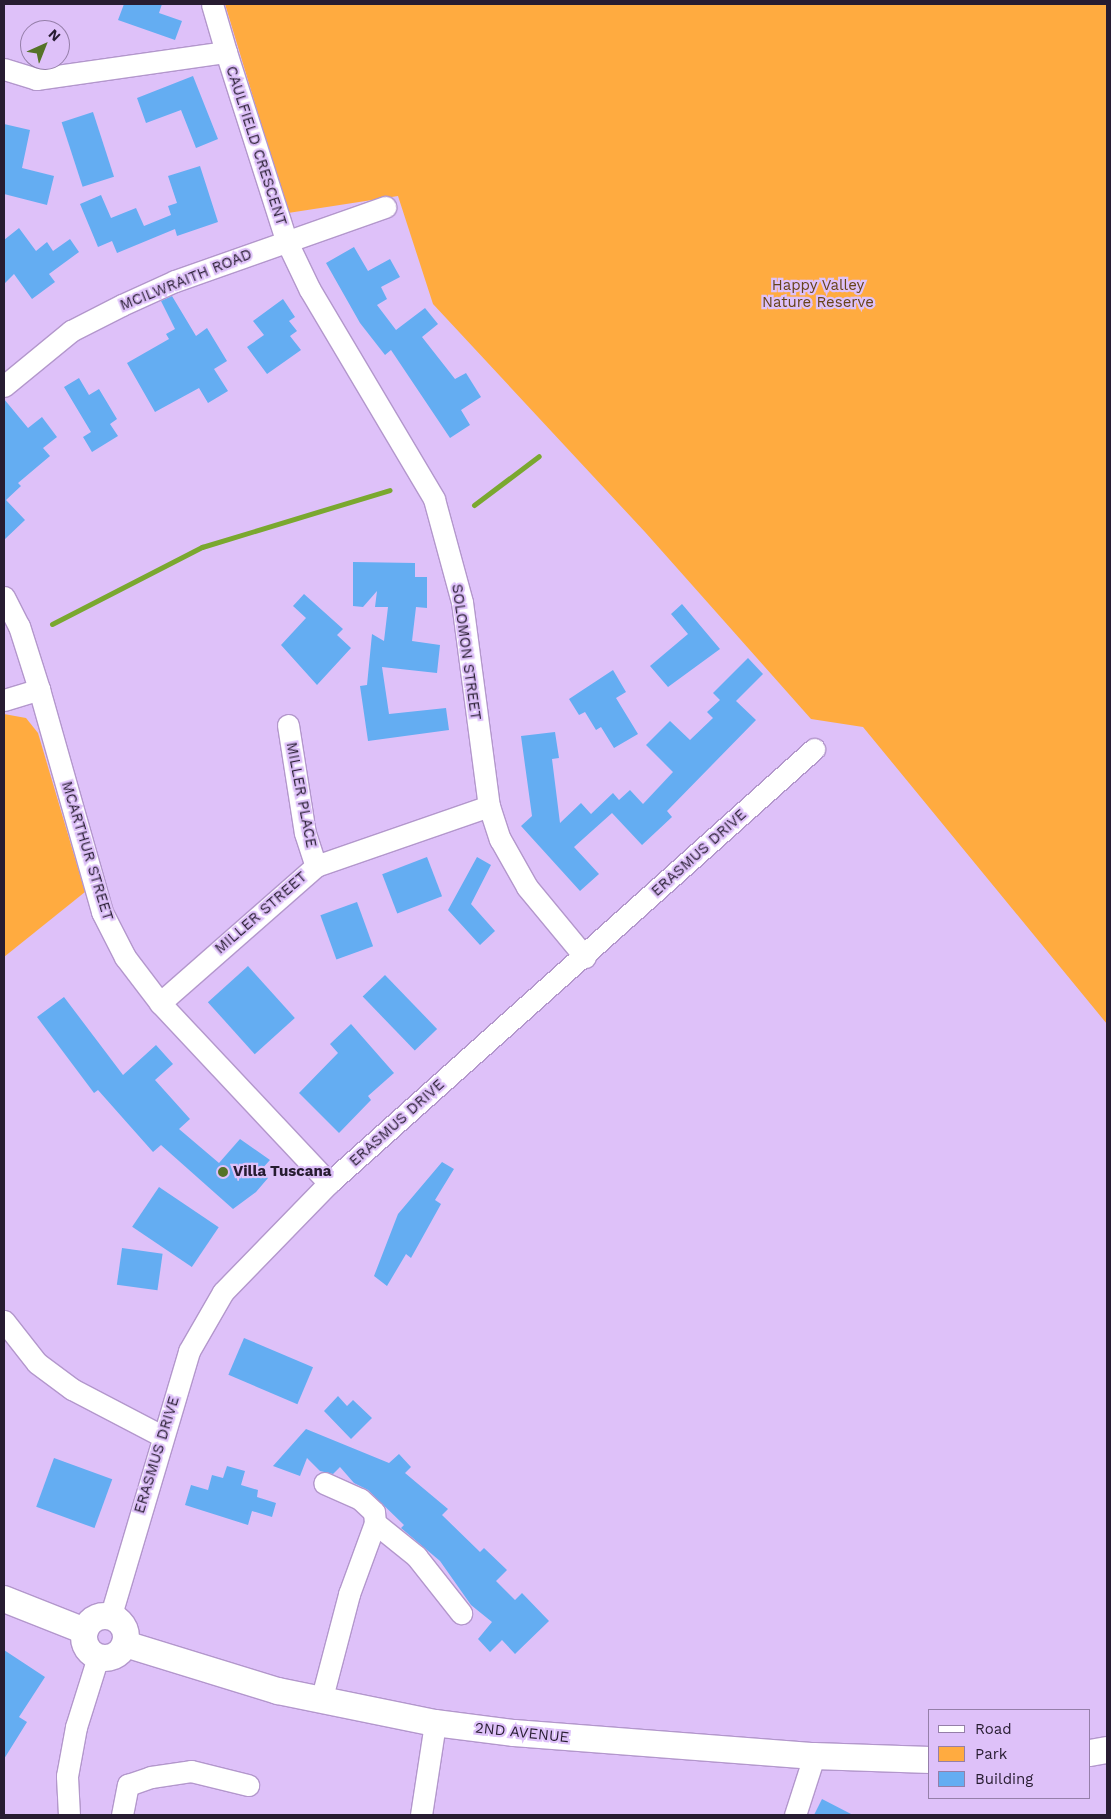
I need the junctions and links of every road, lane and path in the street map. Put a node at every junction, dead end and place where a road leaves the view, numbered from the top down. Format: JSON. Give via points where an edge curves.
{"nodes":[{"id":1,"x":212,"y":4,"type":"edge"},
{"id":2,"x":226,"y":52,"type":"junction"},
{"id":3,"x":4,"y":69,"type":"edge"},
{"id":4,"x":386,"y":207,"type":"dead end"},
{"id":5,"x":286,"y":240,"type":"junction"},
{"id":6,"x":4,"y":386,"type":"edge"},
{"id":7,"x":4,"y":597,"type":"edge"},
{"id":8,"x":39,"y":689,"type":"junction"},
{"id":9,"x":4,"y":700,"type":"edge"},
{"id":10,"x":288,"y":724,"type":"dead end"},
{"id":11,"x":814,"y":750,"type":"dead end"},
{"id":12,"x":489,"y":806,"type":"junction"},
{"id":13,"x":316,"y":866,"type":"junction"},
{"id":14,"x":585,"y":956,"type":"junction"},
{"id":15,"x":160,"y":1003,"type":"junction"},
{"id":16,"x":329,"y":1183,"type":"junction"},
{"id":17,"x":4,"y":1324,"type":"edge"},
{"id":18,"x":162,"y":1436,"type":"junction"},
{"id":19,"x":324,"y":1483,"type":"dead end"},
{"id":20,"x":375,"y":1523,"type":"junction"},
{"id":21,"x":4,"y":1598,"type":"edge"},
{"id":22,"x":461,"y":1614,"type":"dead end"},
{"id":23,"x":110,"y":1618,"type":"junction"},
{"id":24,"x":85,"y":1631,"type":"junction"},
{"id":25,"x":124,"y":1644,"type":"junction"},
{"id":26,"x":98,"y":1657,"type":"junction"},
{"id":27,"x":321,"y":1701,"type":"junction"},
{"id":28,"x":435,"y":1723,"type":"junction"},
{"id":29,"x":1107,"y":1750,"type":"edge"},
{"id":30,"x":1091,"y":1753,"type":"edge"},
{"id":31,"x":814,"y":1756,"type":"junction"},
{"id":32,"x":928,"y":1760,"type":"edge"},
{"id":33,"x":1091,"y":1768,"type":"edge"},
{"id":34,"x":1107,"y":1770,"type":"edge"},
{"id":35,"x":248,"y":1785,"type":"dead end"},
{"id":36,"x":69,"y":1815,"type":"edge"},
{"id":37,"x":122,"y":1815,"type":"edge"},
{"id":38,"x":421,"y":1815,"type":"edge"},
{"id":39,"x":795,"y":1815,"type":"edge"}],
"edges":[{"from":1,"to":2,"type":"street","name":"CAULFIELD CRESCENT"},
{"from":2,"to":3,"type":"street","name":"CAULFIELD CRESCENT","via":[[36,79]]},
{"from":2,"to":5,"type":"street","name":"CAULFIELD CRESCENT"},
{"from":4,"to":5,"type":"street","name":"MCILWRAITH ROAD"},
{"from":5,"to":6,"type":"street","name":"MCILWRAITH ROAD","via":[[175,281],[71,331]]},
{"from":5,"to":12,"type":"street","name":"SOLOMON STREET","via":[[310,290],[434,499],[462,602]]},
{"from":7,"to":8,"type":"street","name":"MCARTHUR STREET","via":[[18,626]]},
{"from":8,"to":9,"type":"street"},
{"from":8,"to":15,"type":"street","name":"MCARTHUR STREET","via":[[102,912],[125,957]]},
{"from":10,"to":13,"type":"street","name":"MILLER PLACE","via":[[305,833]]},
{"from":11,"to":14,"type":"street","name":"ERASMUS DRIVE"},
{"from":12,"to":13,"type":"street","name":"MILLER STREET"},
{"from":12,"to":14,"type":"street","name":"SOLOMON STREET","via":[[510,863]]},
{"from":13,"to":15,"type":"street","name":"MILLER STREET"},
{"from":14,"to":16,"type":"street","name":"ERASMUS DRIVE"},
{"from":15,"to":16,"type":"street","name":"MCARTHUR STREET"},
{"from":16,"to":18,"type":"street","name":"ERASMUS DRIVE","via":[[247,1262],[204,1318]]},
{"from":17,"to":18,"type":"street","via":[[37,1363],[72,1389]]},
{"from":18,"to":23,"type":"street","name":"ERASMUS DRIVE"},
{"from":19,"to":20,"type":"street","via":[[360,1499],[374,1512]]},
{"from":20,"to":22,"type":"street","via":[[416,1556]]},
{"from":20,"to":27,"type":"street","via":[[349,1594]]},
{"from":21,"to":24,"type":"street"},
{"from":23,"to":24,"type":"street","via":[[94,1620]]},
{"from":23,"to":25,"type":"street","via":[[124,1629]]},
{"from":24,"to":26,"type":"street","via":[[85,1644]]},
{"from":25,"to":26,"type":"street","via":[[117,1654]]},
{"from":25,"to":27,"type":"street","name":"2ND AVENUE"},
{"from":26,"to":36,"type":"street","via":[[76,1727],[67,1776]]},
{"from":27,"to":28,"type":"street","name":"2ND AVENUE"},
{"from":28,"to":31,"type":"street","name":"2ND AVENUE","via":[[514,1733]]},
{"from":28,"to":38,"type":"street"},
{"from":29,"to":30,"type":"street"},
{"from":31,"to":32,"type":"street","name":"2ND AVENUE"},
{"from":31,"to":39,"type":"street"},
{"from":33,"to":34,"type":"street"},
{"from":35,"to":37,"type":"street","via":[[191,1772],[150,1777],[128,1786]]}]}
